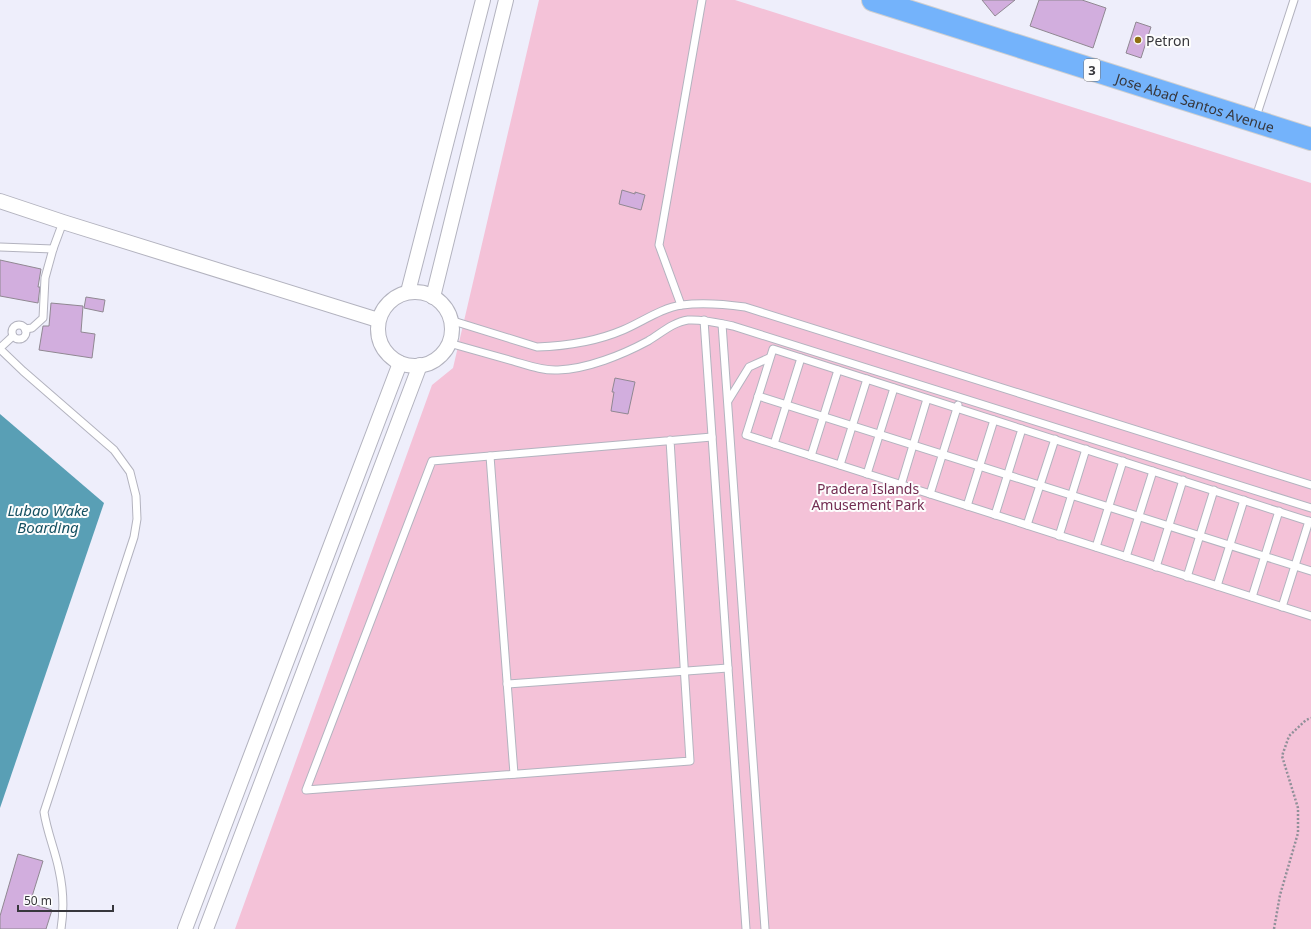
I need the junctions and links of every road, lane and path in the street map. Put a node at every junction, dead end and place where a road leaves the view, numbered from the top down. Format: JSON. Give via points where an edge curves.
{"nodes":[{"id":1,"x":702,"y":0,"type":"edge"},
{"id":2,"x":873,"y":0,"type":"edge"},
{"id":3,"x":1294,"y":0,"type":"edge"},
{"id":4,"x":482,"y":1,"type":"edge"},
{"id":5,"x":505,"y":4,"type":"edge"},
{"id":6,"x":1255,"y":121,"type":"junction"},
{"id":7,"x":1311,"y":139,"type":"edge"},
{"id":8,"x":0,"y":201,"type":"edge"},
{"id":9,"x":63,"y":222,"type":"junction"},
{"id":10,"x":0,"y":248,"type":"edge"},
{"id":11,"x":54,"y":248,"type":"junction"},
{"id":12,"x":408,"y":292,"type":"junction"},
{"id":13,"x":433,"y":297,"type":"junction"},
{"id":14,"x":680,"y":305,"type":"junction"},
{"id":15,"x":378,"y":320,"type":"junction"},
{"id":16,"x":450,"y":320,"type":"junction"},
{"id":17,"x":704,"y":320,"type":"junction"},
{"id":18,"x":722,"y":324,"type":"junction"},
{"id":19,"x":25,"y":329,"type":"junction"},
{"id":20,"x":13,"y":336,"type":"junction"},
{"id":21,"x":449,"y":343,"type":"junction"},
{"id":22,"x":0,"y":349,"type":"edge"},
{"id":23,"x":769,"y":358,"type":"junction"},
{"id":24,"x":801,"y":358,"type":"junction"},
{"id":25,"x":400,"y":363,"type":"junction"},
{"id":26,"x":420,"y":365,"type":"junction"},
{"id":27,"x":838,"y":370,"type":"junction"},
{"id":28,"x":867,"y":379,"type":"junction"},
{"id":29,"x":894,"y":388,"type":"junction"},
{"id":30,"x":758,"y":396,"type":"junction"},
{"id":31,"x":961,"y":398,"type":"junction"},
{"id":32,"x":928,"y":399,"type":"junction"},
{"id":33,"x":728,"y":401,"type":"junction"},
{"id":34,"x":786,"y":405,"type":"junction"},
{"id":35,"x":957,"y":408,"type":"junction"},
{"id":36,"x":823,"y":416,"type":"junction"},
{"id":37,"x":994,"y":420,"type":"junction"},
{"id":38,"x":852,"y":426,"type":"junction"},
{"id":39,"x":1022,"y":429,"type":"junction"},
{"id":40,"x":880,"y":434,"type":"junction"},
{"id":41,"x":712,"y":437,"type":"junction"},
{"id":42,"x":670,"y":440,"type":"junction"},
{"id":43,"x":1055,"y":440,"type":"junction"},
{"id":44,"x":774,"y":444,"type":"junction"},
{"id":45,"x":913,"y":445,"type":"junction"},
{"id":46,"x":1086,"y":449,"type":"junction"},
{"id":47,"x":942,"y":454,"type":"junction"},
{"id":48,"x":490,"y":456,"type":"junction"},
{"id":49,"x":811,"y":456,"type":"junction"},
{"id":50,"x":1123,"y":461,"type":"junction"},
{"id":51,"x":840,"y":465,"type":"junction"},
{"id":52,"x":980,"y":466,"type":"junction"},
{"id":53,"x":1153,"y":471,"type":"junction"},
{"id":54,"x":867,"y":474,"type":"junction"},
{"id":55,"x":1008,"y":475,"type":"junction"},
{"id":56,"x":1183,"y":480,"type":"junction"},
{"id":57,"x":901,"y":485,"type":"junction"},
{"id":58,"x":1040,"y":485,"type":"junction"},
{"id":59,"x":1311,"y":485,"type":"edge"},
{"id":60,"x":1214,"y":490,"type":"junction"},
{"id":61,"x":930,"y":494,"type":"junction"},
{"id":62,"x":1072,"y":495,"type":"junction"},
{"id":63,"x":1244,"y":500,"type":"junction"},
{"id":64,"x":967,"y":506,"type":"junction"},
{"id":65,"x":1108,"y":507,"type":"junction"},
{"id":66,"x":1311,"y":508,"type":"edge"},
{"id":67,"x":1279,"y":511,"type":"junction"},
{"id":68,"x":995,"y":515,"type":"junction"},
{"id":69,"x":1139,"y":516,"type":"junction"},
{"id":70,"x":1310,"y":521,"type":"edge"},
{"id":71,"x":1027,"y":526,"type":"junction"},
{"id":72,"x":1169,"y":526,"type":"junction"},
{"id":73,"x":1200,"y":535,"type":"junction"},
{"id":74,"x":1059,"y":536,"type":"junction"},
{"id":75,"x":1230,"y":545,"type":"junction"},
{"id":76,"x":1096,"y":547,"type":"junction"},
{"id":77,"x":1265,"y":556,"type":"junction"},
{"id":78,"x":1126,"y":557,"type":"junction"},
{"id":79,"x":1295,"y":566,"type":"junction"},
{"id":80,"x":1156,"y":567,"type":"junction"},
{"id":81,"x":1311,"y":571,"type":"edge"},
{"id":82,"x":1187,"y":576,"type":"junction"},
{"id":83,"x":1216,"y":586,"type":"junction"},
{"id":84,"x":1252,"y":597,"type":"junction"},
{"id":85,"x":1282,"y":607,"type":"junction"},
{"id":86,"x":1311,"y":616,"type":"edge"},
{"id":87,"x":728,"y":668,"type":"junction"},
{"id":88,"x":685,"y":671,"type":"junction"},
{"id":89,"x":507,"y":684,"type":"junction"},
{"id":90,"x":1311,"y":718,"type":"edge"},
{"id":91,"x":514,"y":774,"type":"junction"},
{"id":92,"x":61,"y":929,"type":"edge"},
{"id":93,"x":185,"y":929,"type":"edge"},
{"id":94,"x":206,"y":929,"type":"edge"},
{"id":95,"x":746,"y":929,"type":"edge"},
{"id":96,"x":765,"y":929,"type":"edge"},
{"id":97,"x":1274,"y":929,"type":"edge"}],
"edges":[{"from":1,"to":14,"type":"lane","via":[[659,245]]},
{"from":2,"to":6,"type":"highway","name":"Jose Abad Santos Avenue","number":"3"},
{"from":3,"to":6,"type":"lane"},
{"from":4,"to":5,"type":"street"},
{"from":4,"to":12,"type":"street"},
{"from":5,"to":13,"type":"street"},
{"from":6,"to":7,"type":"highway","name":"Jose Abad Santos Avenue","number":"3"},
{"from":8,"to":9,"type":"street"},
{"from":9,"to":11,"type":"lane"},
{"from":9,"to":15,"type":"street"},
{"from":10,"to":11,"type":"lane"},
{"from":11,"to":19,"type":"lane","via":[[45,278],[43,318],[32,328]]},
{"from":12,"to":13,"type":"street"},
{"from":12,"to":15,"type":"street","via":[[389,302]]},
{"from":13,"to":16,"type":"street","via":[[442,304]]},
{"from":14,"to":16,"type":"lane","via":[[591,342],[551,347],[537,347]]},
{"from":14,"to":59,"type":"lane","via":[[719,303],[746,307]]},
{"from":15,"to":25,"type":"street","via":[[384,350]]},
{"from":16,"to":21,"type":"street"},
{"from":17,"to":18,"type":"lane"},
{"from":17,"to":21,"type":"lane","via":[[686,321],[649,341],[608,358],[584,366],[557,370]]},
{"from":17,"to":41,"type":"lane"},
{"from":18,"to":31,"type":"lane"},
{"from":18,"to":33,"type":"lane"},
{"from":19,"to":20,"type":"lane","via":[[26,334],[23,338]]},
{"from":19,"to":20,"type":"lane","via":[[22,326],[15,326],[12,330]]},
{"from":20,"to":22,"type":"lane"},
{"from":21,"to":26,"type":"street","via":[[431,362]]},
{"from":22,"to":92,"type":"lane","via":[[114,450],[130,472],[136,496],[137,519],[134,536],[44,812],[46,828],[59,870],[62,894]]},
{"from":23,"to":24,"type":"lane","via":[[773,349]]},
{"from":23,"to":30,"type":"lane"},
{"from":23,"to":33,"type":"lane","via":[[749,367]]},
{"from":24,"to":27,"type":"lane"},
{"from":24,"to":34,"type":"lane"},
{"from":25,"to":26,"type":"street"},
{"from":25,"to":93,"type":"street"},
{"from":26,"to":94,"type":"street"},
{"from":27,"to":28,"type":"lane"},
{"from":27,"to":36,"type":"lane"},
{"from":28,"to":29,"type":"lane"},
{"from":28,"to":38,"type":"lane"},
{"from":29,"to":32,"type":"lane"},
{"from":29,"to":40,"type":"lane"},
{"from":30,"to":34,"type":"lane"},
{"from":30,"to":44,"type":"lane","via":[[746,435]]},
{"from":31,"to":35,"type":"lane"},
{"from":31,"to":66,"type":"lane"},
{"from":32,"to":35,"type":"lane"},
{"from":32,"to":45,"type":"lane"},
{"from":33,"to":96,"type":"lane"},
{"from":34,"to":36,"type":"lane"},
{"from":34,"to":44,"type":"lane"},
{"from":35,"to":37,"type":"lane"},
{"from":35,"to":47,"type":"lane"},
{"from":36,"to":38,"type":"lane"},
{"from":36,"to":49,"type":"lane"},
{"from":37,"to":39,"type":"lane"},
{"from":37,"to":52,"type":"lane"},
{"from":38,"to":40,"type":"lane"},
{"from":38,"to":51,"type":"lane"},
{"from":39,"to":43,"type":"lane"},
{"from":39,"to":55,"type":"lane"},
{"from":40,"to":45,"type":"lane"},
{"from":40,"to":54,"type":"lane"},
{"from":41,"to":42,"type":"lane"},
{"from":41,"to":87,"type":"lane"},
{"from":42,"to":48,"type":"lane"},
{"from":42,"to":88,"type":"lane"},
{"from":43,"to":46,"type":"lane"},
{"from":43,"to":58,"type":"lane"},
{"from":44,"to":49,"type":"lane"},
{"from":45,"to":47,"type":"lane"},
{"from":45,"to":57,"type":"lane"},
{"from":46,"to":50,"type":"lane"},
{"from":46,"to":62,"type":"lane"},
{"from":47,"to":52,"type":"lane"},
{"from":47,"to":61,"type":"lane"},
{"from":48,"to":89,"type":"lane"},
{"from":48,"to":91,"type":"lane","via":[[432,461],[306,790]]},
{"from":49,"to":51,"type":"lane"},
{"from":50,"to":53,"type":"lane"},
{"from":50,"to":65,"type":"lane"},
{"from":51,"to":54,"type":"lane"},
{"from":52,"to":55,"type":"lane"},
{"from":52,"to":64,"type":"lane"},
{"from":53,"to":56,"type":"lane"},
{"from":53,"to":69,"type":"lane"},
{"from":54,"to":57,"type":"lane"},
{"from":55,"to":58,"type":"lane"},
{"from":55,"to":68,"type":"lane"},
{"from":56,"to":60,"type":"lane"},
{"from":56,"to":72,"type":"lane"},
{"from":57,"to":61,"type":"lane"},
{"from":58,"to":62,"type":"lane"},
{"from":58,"to":71,"type":"lane"},
{"from":60,"to":63,"type":"lane"},
{"from":60,"to":73,"type":"lane"},
{"from":61,"to":64,"type":"lane"},
{"from":62,"to":65,"type":"lane"},
{"from":62,"to":74,"type":"lane"},
{"from":63,"to":67,"type":"lane"},
{"from":63,"to":75,"type":"lane"},
{"from":64,"to":68,"type":"lane"},
{"from":65,"to":69,"type":"lane"},
{"from":65,"to":76,"type":"lane"},
{"from":67,"to":70,"type":"lane"},
{"from":67,"to":77,"type":"lane"},
{"from":68,"to":71,"type":"lane"},
{"from":69,"to":72,"type":"lane"},
{"from":69,"to":78,"type":"lane"},
{"from":70,"to":79,"type":"lane"},
{"from":71,"to":74,"type":"lane"},
{"from":72,"to":73,"type":"lane"},
{"from":72,"to":80,"type":"lane"},
{"from":73,"to":75,"type":"lane"},
{"from":73,"to":82,"type":"lane"},
{"from":74,"to":76,"type":"lane"},
{"from":75,"to":77,"type":"lane"},
{"from":75,"to":83,"type":"lane"},
{"from":76,"to":78,"type":"lane"},
{"from":77,"to":79,"type":"lane"},
{"from":77,"to":84,"type":"lane"},
{"from":78,"to":80,"type":"lane"},
{"from":79,"to":81,"type":"lane"},
{"from":79,"to":85,"type":"lane"},
{"from":80,"to":82,"type":"lane"},
{"from":82,"to":83,"type":"lane"},
{"from":83,"to":84,"type":"lane"},
{"from":84,"to":85,"type":"lane"},
{"from":85,"to":86,"type":"lane"},
{"from":87,"to":88,"type":"lane"},
{"from":87,"to":95,"type":"lane"},
{"from":88,"to":89,"type":"lane"},
{"from":88,"to":91,"type":"lane","via":[[690,761]]},
{"from":89,"to":91,"type":"lane"},
{"from":90,"to":97,"type":"path","via":[[1289,736],[1282,756],[1298,808],[1298,833],[1280,895]]}]}
